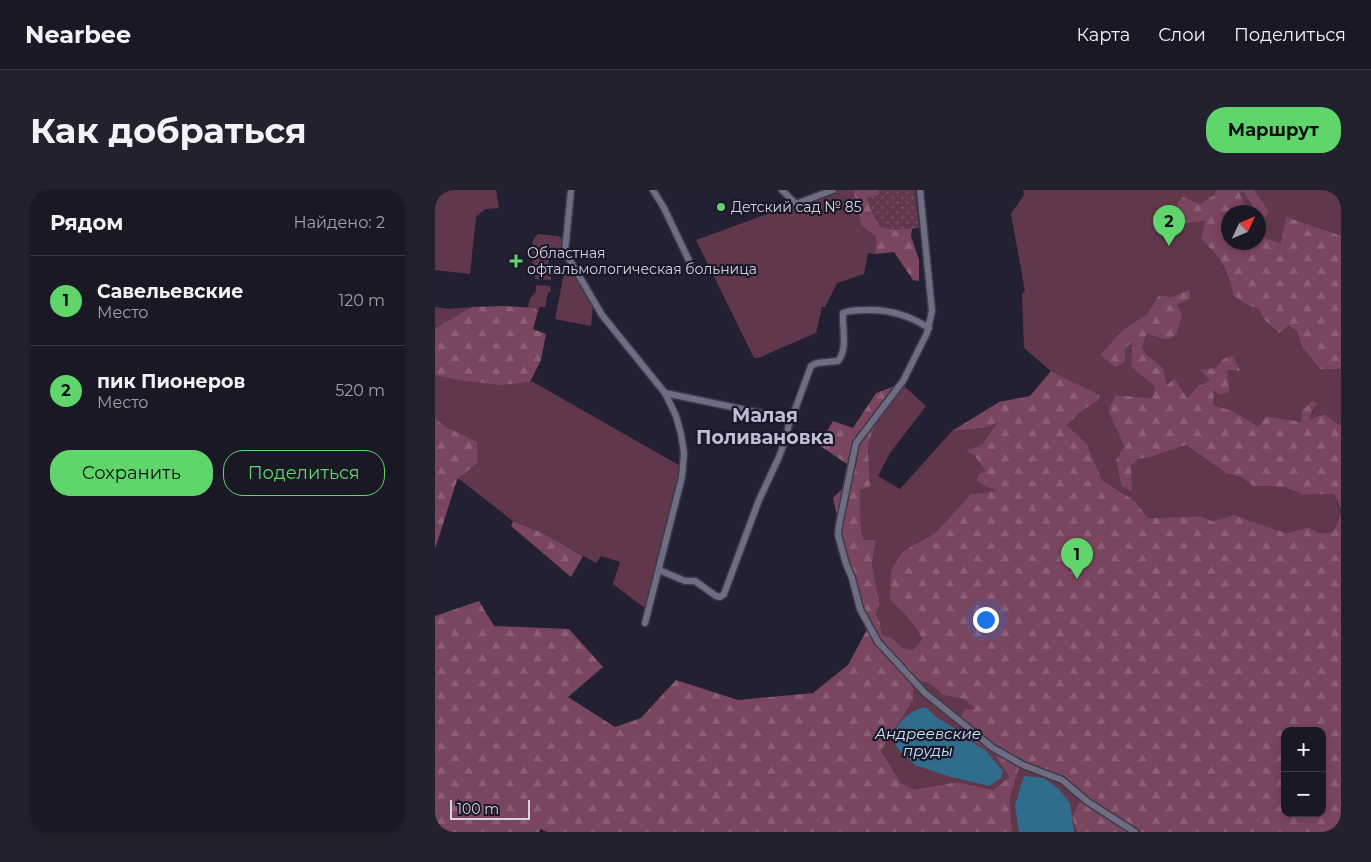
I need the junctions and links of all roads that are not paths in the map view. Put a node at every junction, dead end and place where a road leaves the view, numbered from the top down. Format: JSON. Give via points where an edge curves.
{"nodes":[{"id":1,"x":571,"y":190,"type":"edge"},
{"id":2,"x":653,"y":190,"type":"edge"},
{"id":3,"x":782,"y":190,"type":"edge"},
{"id":4,"x":833,"y":190,"type":"edge"},
{"id":5,"x":920,"y":190,"type":"edge"},
{"id":6,"x":693,"y":271,"type":"dead end"},
{"id":7,"x":929,"y":328,"type":"junction"},
{"id":8,"x":665,"y":393,"type":"junction"},
{"id":9,"x":789,"y":419,"type":"junction"},
{"id":10,"x":659,"y":570,"type":"junction"},
{"id":11,"x":645,"y":623,"type":"dead end"},
{"id":12,"x":1135,"y":832,"type":"edge"}],
"edges":[{"from":1,"to":8,"type":"street","via":[[565,252],[602,315]]},
{"from":2,"to":6,"type":"street"},
{"from":3,"to":4,"type":"street","via":[[796,204]]},
{"from":5,"to":7,"type":"street","via":[[932,311]]},
{"from":7,"to":9,"type":"street","via":[[911,317],[883,309],[852,310],[843,314],[841,358],[811,366]]},
{"from":7,"to":12,"type":"street","via":[[903,381],[856,443],[838,535],[860,609],[878,642],[925,694],[993,748],[1062,780],[1088,802]]},
{"from":8,"to":9,"type":"street"},
{"from":8,"to":10,"type":"street","via":[[681,434],[684,466]]},
{"from":9,"to":10,"type":"street","via":[[779,457],[759,500],[724,594],[716,596],[695,581],[685,581]]},
{"from":10,"to":11,"type":"street"}]}
